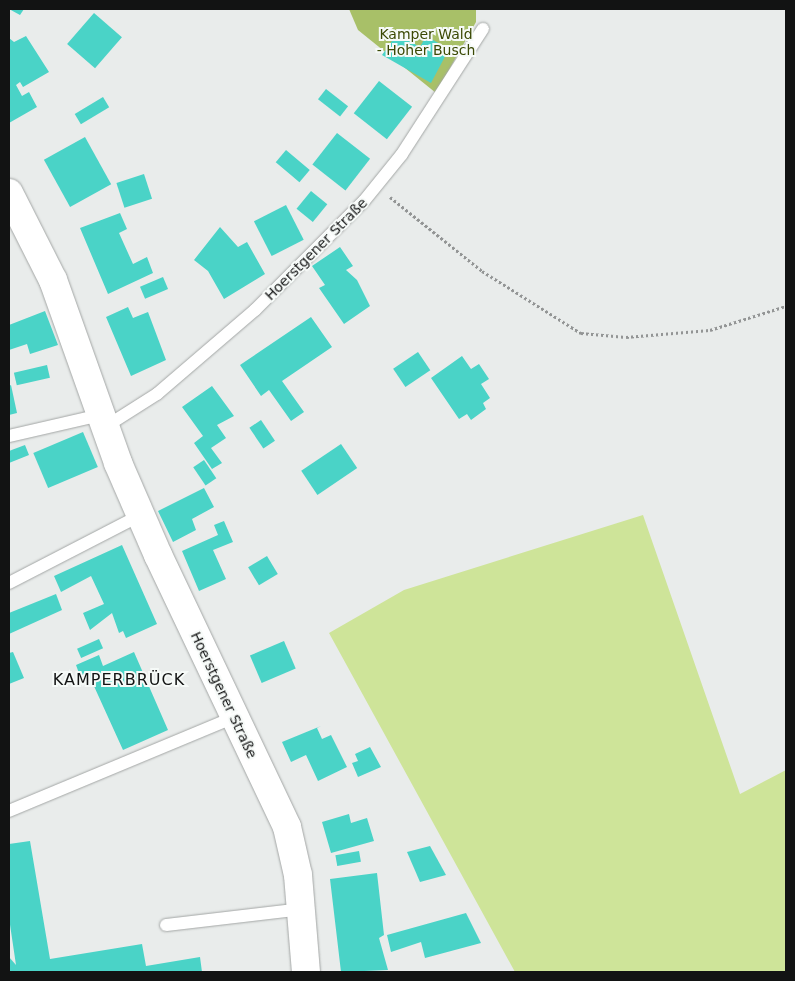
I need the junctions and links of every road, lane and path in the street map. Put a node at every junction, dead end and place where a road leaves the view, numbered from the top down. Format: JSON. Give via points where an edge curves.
{"nodes":[{"id":1,"x":483,"y":29,"type":"dead end"},
{"id":2,"x":377,"y":184,"type":"junction"},
{"id":3,"x":9,"y":193,"type":"edge"},
{"id":4,"x":786,"y":306,"type":"edge"},
{"id":5,"x":103,"y":421,"type":"junction"},
{"id":6,"x":9,"y":436,"type":"edge"},
{"id":7,"x":141,"y":515,"type":"junction"},
{"id":8,"x":9,"y":582,"type":"edge"},
{"id":9,"x":235,"y":717,"type":"junction"},
{"id":10,"x":9,"y":811,"type":"edge"},
{"id":11,"x":303,"y":909,"type":"junction"},
{"id":12,"x":166,"y":924,"type":"dead end"},
{"id":13,"x":306,"y":972,"type":"edge"}],
"edges":[{"from":1,"to":2,"type":"lane","name":"Hoerstgener Straße"},
{"from":2,"to":4,"type":"path","via":[[413,220],[482,271],[581,332],[626,337],[710,330]]},
{"from":2,"to":5,"type":"lane","name":"Hoerstgener Straße","via":[[255,310],[157,394]]},
{"from":3,"to":5,"type":"main road","name":"Hoerstgener Straße","via":[[53,280]]},
{"from":5,"to":6,"type":"lane"},
{"from":5,"to":7,"type":"main road","name":"Hoerstgener Straße"},
{"from":7,"to":8,"type":"lane"},
{"from":7,"to":9,"type":"main road","name":"Hoerstgener Straße"},
{"from":9,"to":10,"type":"lane"},
{"from":9,"to":11,"type":"main road","name":"Hoerstgener Straße","via":[[287,827]]},
{"from":11,"to":12,"type":"lane"},
{"from":11,"to":13,"type":"main road","name":"Hoerstgener Straße"}]}
